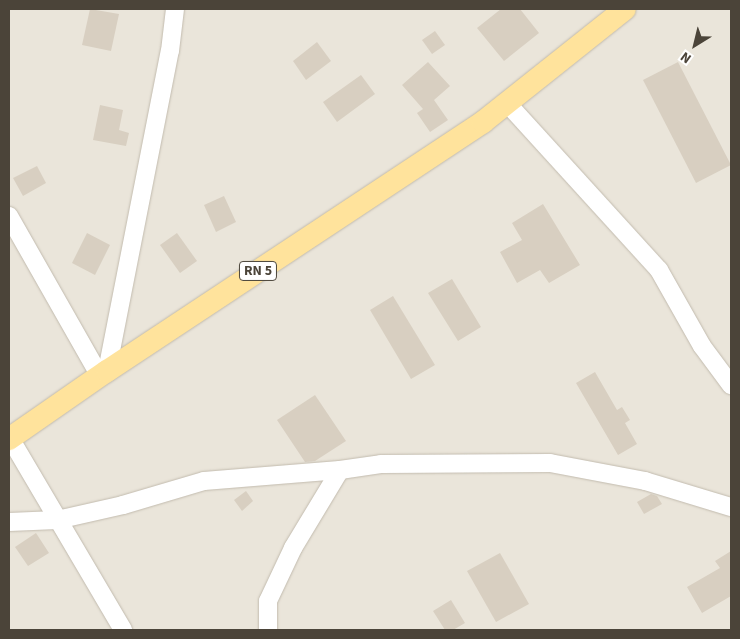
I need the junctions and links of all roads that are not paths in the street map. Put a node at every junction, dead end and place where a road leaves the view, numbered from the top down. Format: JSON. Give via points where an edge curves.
{"nodes":[{"id":1,"x":176,"y":9,"type":"edge"},
{"id":2,"x":625,"y":9,"type":"edge"},
{"id":3,"x":507,"y":103,"type":"junction"},
{"id":4,"x":9,"y":216,"type":"edge"},
{"id":5,"x":104,"y":373,"type":"junction"},
{"id":6,"x":731,"y":385,"type":"edge"},
{"id":7,"x":10,"y":438,"type":"edge"},
{"id":8,"x":340,"y":470,"type":"junction"},
{"id":9,"x":731,"y":507,"type":"edge"},
{"id":10,"x":57,"y":520,"type":"junction"},
{"id":11,"x":9,"y":522,"type":"edge"},
{"id":12,"x":123,"y":630,"type":"edge"},
{"id":13,"x":268,"y":630,"type":"edge"}],
"edges":[{"from":1,"to":5,"type":"street"},
{"from":2,"to":3,"type":"main road","number":"RN 5"},
{"from":3,"to":5,"type":"main road","number":"RN 5"},
{"from":3,"to":6,"type":"street","via":[[658,270],[702,346]]},
{"from":4,"to":5,"type":"street"},
{"from":5,"to":7,"type":"main road","number":"RN 5"},
{"from":7,"to":10,"type":"street"},
{"from":8,"to":9,"type":"street","via":[[381,464],[550,463],[645,481]]},
{"from":8,"to":10,"type":"street","via":[[204,481]]},
{"from":8,"to":13,"type":"street","via":[[293,548],[268,601]]},
{"from":10,"to":11,"type":"street"},
{"from":10,"to":12,"type":"street"}]}
